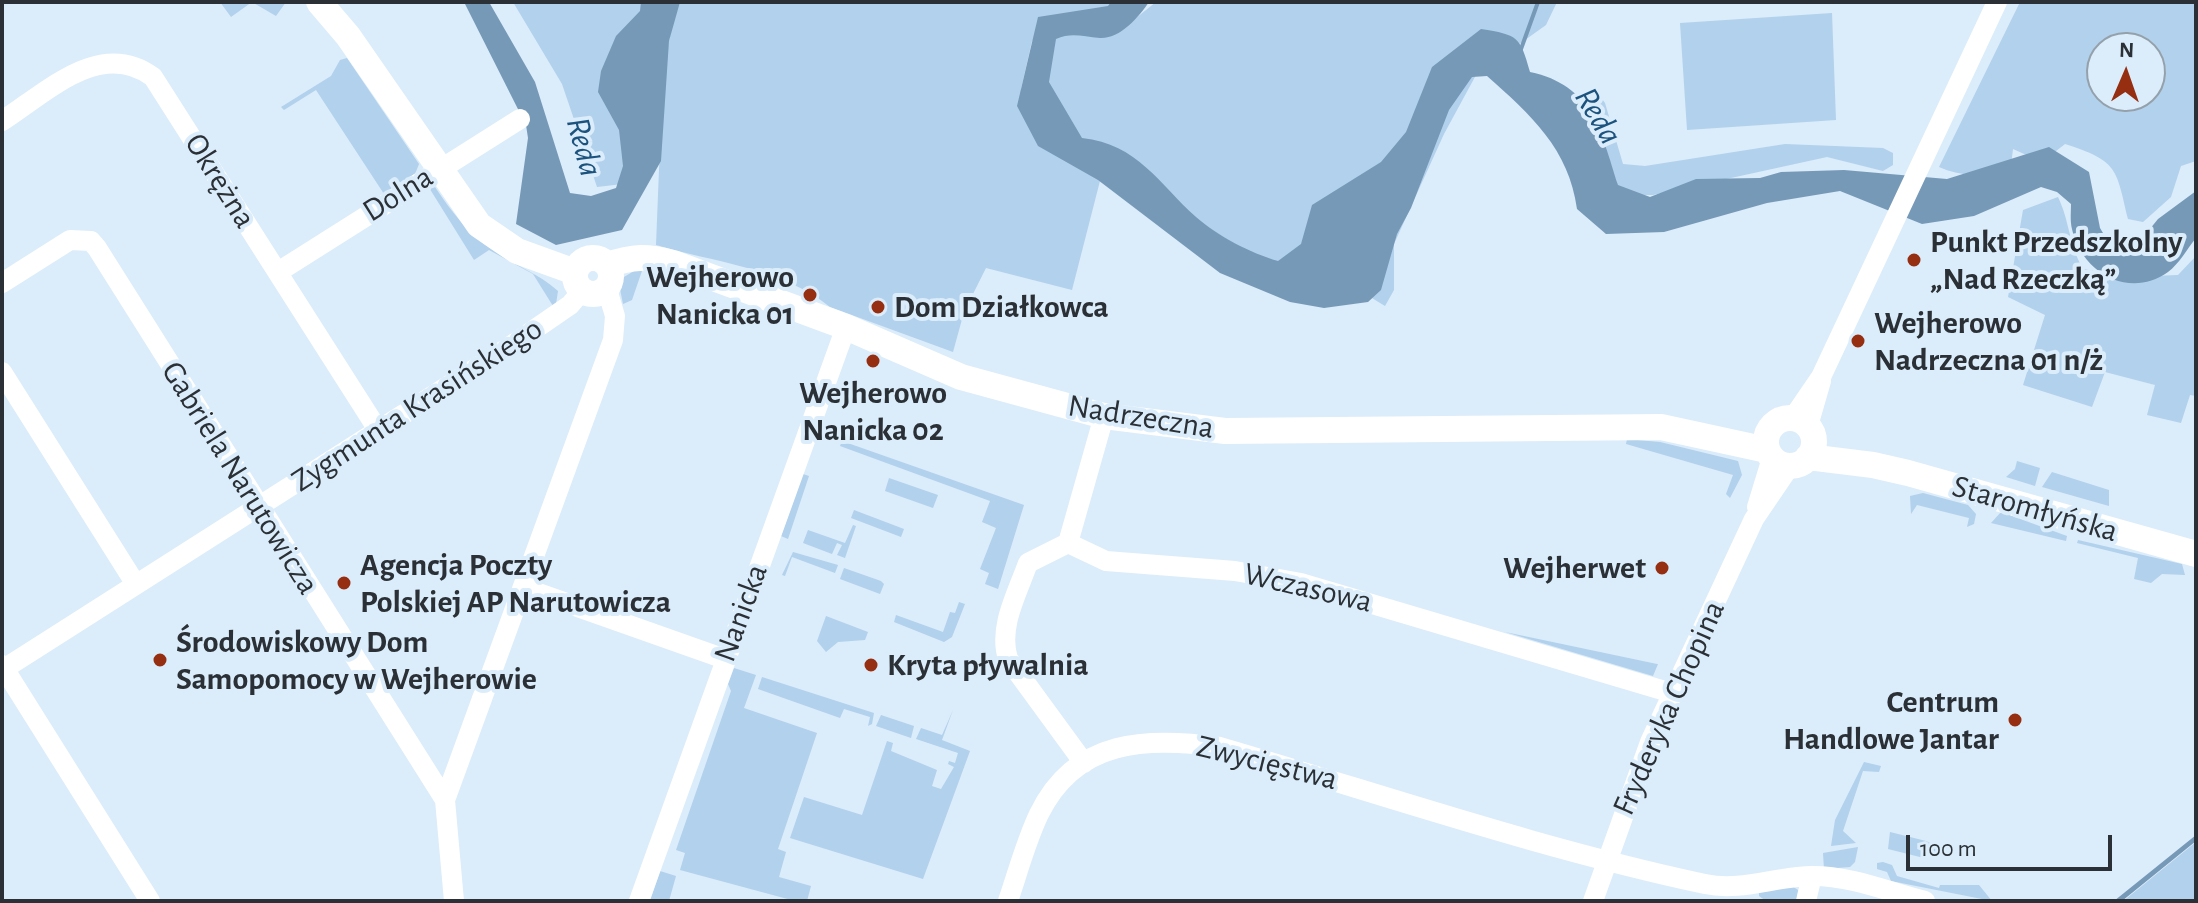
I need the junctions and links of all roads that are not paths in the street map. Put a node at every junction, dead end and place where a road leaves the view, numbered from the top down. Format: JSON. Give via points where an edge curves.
{"nodes":[{"id":1,"x":319,"y":2,"type":"edge"},
{"id":2,"x":1997,"y":2,"type":"edge"},
{"id":3,"x":520,"y":119,"type":"dead end"},
{"id":4,"x":2,"y":121,"type":"edge"},
{"id":5,"x":438,"y":169,"type":"junction"},
{"id":6,"x":278,"y":272,"type":"junction"},
{"id":7,"x":593,"y":279,"type":"junction"},
{"id":8,"x":2,"y":283,"type":"edge"},
{"id":9,"x":846,"y":327,"type":"junction"},
{"id":10,"x":2,"y":372,"type":"edge"},
{"id":11,"x":1104,"y":416,"type":"junction"},
{"id":12,"x":378,"y":430,"type":"junction"},
{"id":13,"x":1790,"y":443,"type":"junction"},
{"id":14,"x":259,"y":508,"type":"junction"},
{"id":15,"x":1068,"y":543,"type":"junction"},
{"id":16,"x":2196,"y":554,"type":"edge"},
{"id":17,"x":135,"y":583,"type":"junction"},
{"id":18,"x":524,"y":588,"type":"junction"},
{"id":19,"x":725,"y":659,"type":"junction"},
{"id":20,"x":3,"y":668,"type":"edge"},
{"id":21,"x":1672,"y":693,"type":"junction"},
{"id":22,"x":1084,"y":763,"type":"junction"},
{"id":23,"x":445,"y":800,"type":"junction"},
{"id":24,"x":1606,"y":860,"type":"junction"},
{"id":25,"x":1812,"y":876,"type":"junction"},
{"id":26,"x":1746,"y":893,"type":"edge"},
{"id":27,"x":150,"y":901,"type":"edge"},
{"id":28,"x":454,"y":901,"type":"edge"},
{"id":29,"x":639,"y":901,"type":"edge"},
{"id":30,"x":1008,"y":901,"type":"edge"},
{"id":31,"x":1593,"y":901,"type":"edge"},
{"id":32,"x":1806,"y":901,"type":"edge"},
{"id":33,"x":1925,"y":901,"type":"edge"}],
"edges":[{"from":1,"to":5,"type":"main road"},
{"from":2,"to":13,"type":"street","name":"Fryderyka Chopina"},
{"from":3,"to":5,"type":"street","name":"Dolna"},
{"from":4,"to":6,"type":"street","name":"Okrężna","via":[[91,64],[124,62],[145,71],[169,100]]},
{"from":5,"to":6,"type":"street","name":"Dolna"},
{"from":5,"to":7,"type":"main road","via":[[479,225],[498,240]]},
{"from":6,"to":12,"type":"street","name":"Okrężna"},
{"from":7,"to":9,"type":"main road","name":"Nadrzeczna","via":[[632,256],[648,256]]},
{"from":7,"to":12,"type":"street","name":"Zygmunta Krasińskiego","via":[[562,311]]},
{"from":7,"to":18,"type":"street","via":[[615,316],[613,341]]},
{"from":8,"to":14,"type":"street","name":"Gabriela Narutowicza","via":[[70,240],[91,241]]},
{"from":9,"to":11,"type":"main road","name":"Nadrzeczna","via":[[961,377]]},
{"from":9,"to":19,"type":"street","name":"Nanicka"},
{"from":10,"to":17,"type":"street"},
{"from":11,"to":13,"type":"main road","name":"Nadrzeczna","via":[[1225,431],[1661,427]]},
{"from":11,"to":15,"type":"street"},
{"from":12,"to":14,"type":"street","name":"Zygmunta Krasińskiego"},
{"from":13,"to":16,"type":"main road","name":"Staromłyńska"},
{"from":13,"to":21,"type":"street","name":"Fryderyka Chopina"},
{"from":14,"to":17,"type":"street","name":"Zygmunta Krasińskiego"},
{"from":14,"to":23,"type":"street","name":"Gabriela Narutowicza"},
{"from":15,"to":21,"type":"street","name":"Wczasowa","via":[[1106,561],[1235,571],[1301,583]]},
{"from":15,"to":22,"type":"street","via":[[1028,563],[1003,645]]},
{"from":17,"to":20,"type":"street","name":"Zygmunta Krasińskiego"},
{"from":18,"to":19,"type":"street"},
{"from":18,"to":23,"type":"street"},
{"from":19,"to":29,"type":"street","name":"Nanicka"},
{"from":20,"to":27,"type":"street"},
{"from":21,"to":24,"type":"street","name":"Fryderyka Chopina"},
{"from":22,"to":24,"type":"street","name":"Zwycięstwa","via":[[1117,745],[1167,739],[1220,747]]},
{"from":22,"to":30,"type":"street","name":"Zwycięstwa","via":[[1039,813]]},
{"from":23,"to":28,"type":"street"},
{"from":24,"to":26,"type":"street","name":"Zwycięstwa"},
{"from":24,"to":31,"type":"street","name":"Fryderyka Chopina"},
{"from":25,"to":26,"type":"street","name":"Zwycięstwa"},
{"from":25,"to":32,"type":"street"},
{"from":25,"to":33,"type":"street","name":"Zwycięstwa"}]}
